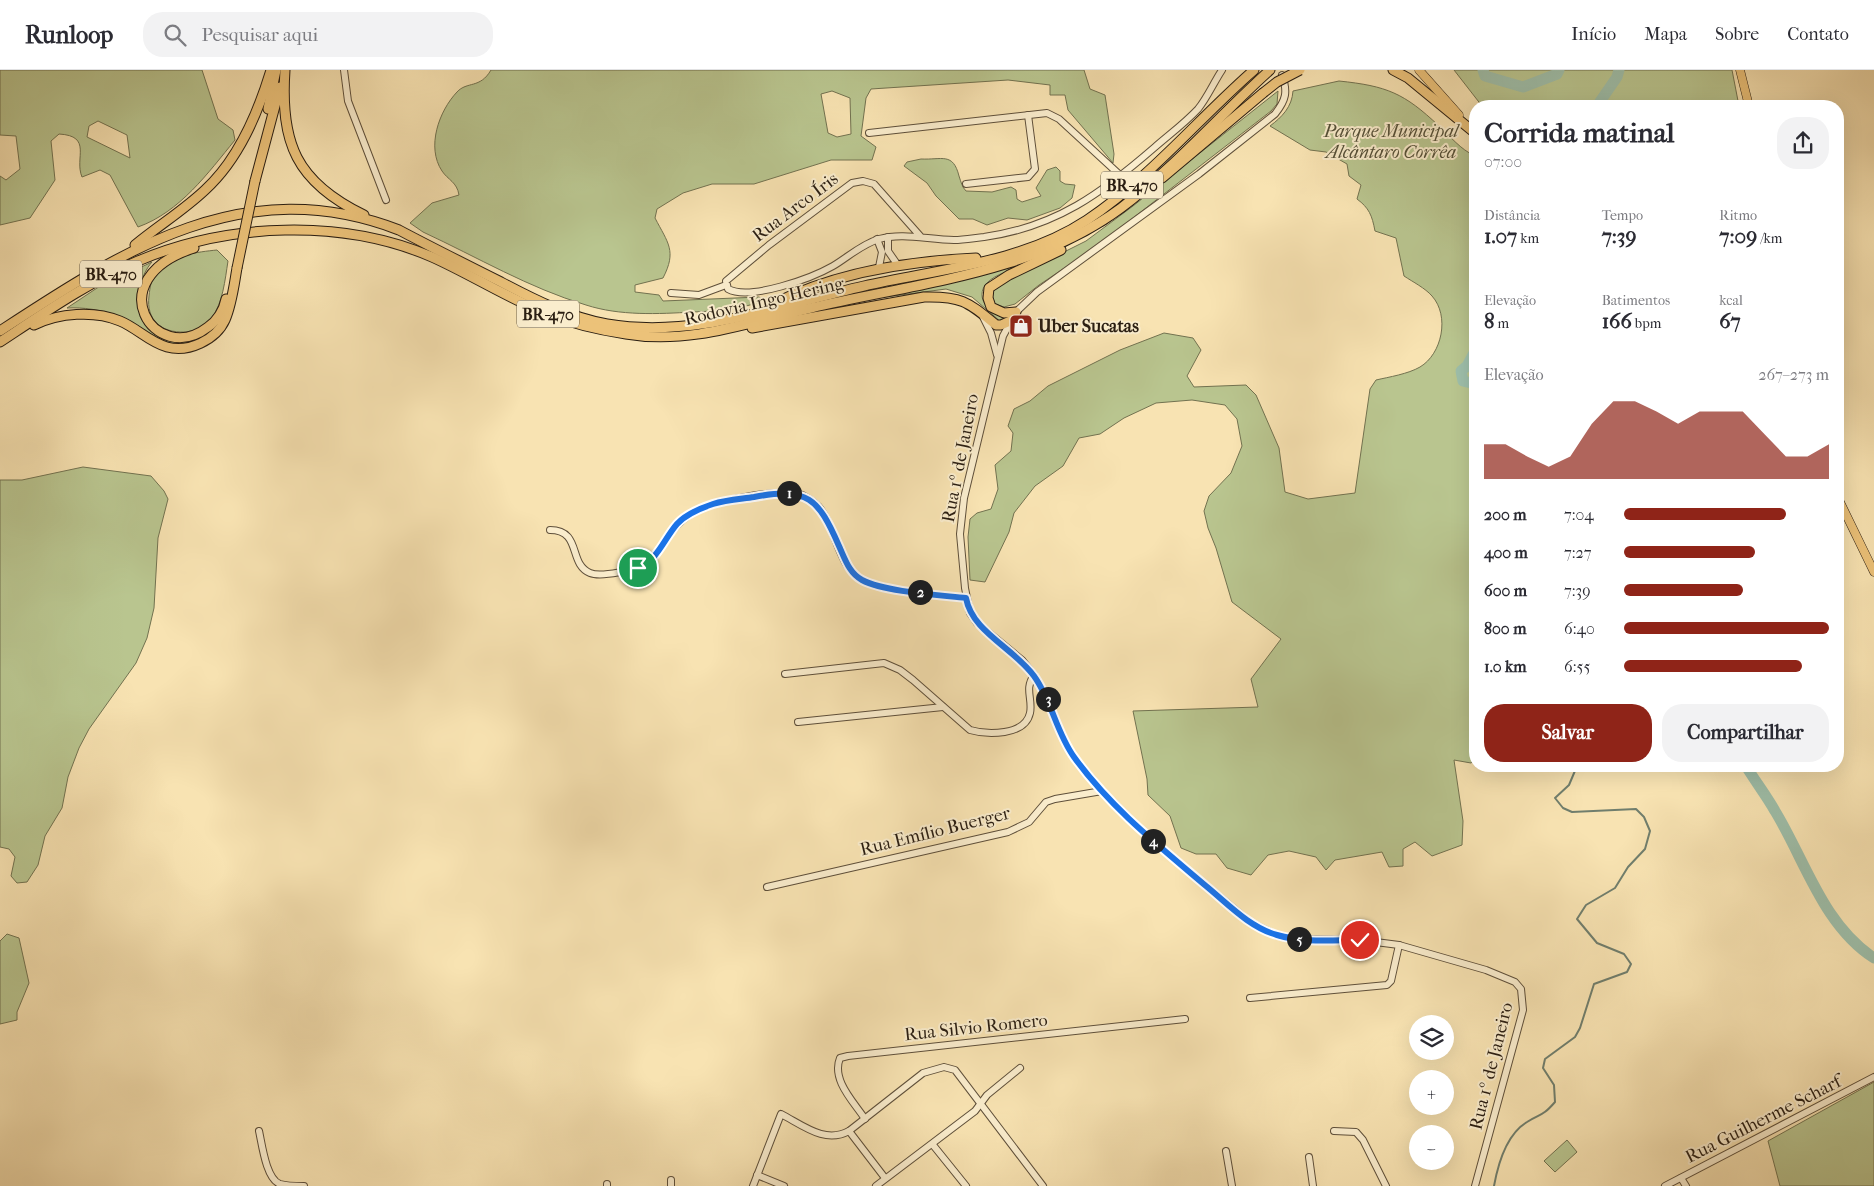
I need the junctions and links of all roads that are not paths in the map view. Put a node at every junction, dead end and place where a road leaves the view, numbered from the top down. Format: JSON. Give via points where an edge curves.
{"nodes":[{"id":1,"x":271,"y":70,"type":"edge"},
{"id":2,"x":276,"y":70,"type":"edge"},
{"id":3,"x":285,"y":70,"type":"edge"},
{"id":4,"x":344,"y":70,"type":"edge"},
{"id":5,"x":1222,"y":70,"type":"edge"},
{"id":6,"x":1270,"y":70,"type":"edge"},
{"id":7,"x":1300,"y":70,"type":"edge"},
{"id":8,"x":1393,"y":70,"type":"edge"},
{"id":9,"x":1419,"y":70,"type":"edge"},
{"id":10,"x":1740,"y":70,"type":"edge"},
{"id":11,"x":1252,"y":71,"type":"edge"},
{"id":12,"x":1282,"y":75,"type":"dead end"},
{"id":13,"x":1748,"y":100,"type":"edge"},
{"id":14,"x":1028,"y":115,"type":"junction"},
{"id":15,"x":1469,"y":125,"type":"edge"},
{"id":16,"x":1469,"y":126,"type":"edge"},
{"id":17,"x":868,"y":132,"type":"dead end"},
{"id":18,"x":1121,"y":176,"type":"junction"},
{"id":19,"x":253,"y":180,"type":"junction"},
{"id":20,"x":966,"y":184,"type":"dead end"},
{"id":21,"x":386,"y":200,"type":"dead end"},
{"id":22,"x":1121,"y":207,"type":"junction"},
{"id":23,"x":1106,"y":218,"type":"junction"},
{"id":24,"x":378,"y":222,"type":"junction"},
{"id":25,"x":231,"y":235,"type":"junction"},
{"id":26,"x":888,"y":237,"type":"junction"},
{"id":27,"x":921,"y":238,"type":"junction"},
{"id":28,"x":877,"y":240,"type":"junction"},
{"id":29,"x":118,"y":259,"type":"junction"},
{"id":30,"x":989,"y":259,"type":"junction"},
{"id":31,"x":897,"y":264,"type":"junction"},
{"id":32,"x":235,"y":267,"type":"junction"},
{"id":33,"x":879,"y":267,"type":"junction"},
{"id":34,"x":726,"y":284,"type":"junction"},
{"id":35,"x":671,"y":293,"type":"dead end"},
{"id":36,"x":759,"y":312,"type":"junction"},
{"id":37,"x":1016,"y":312,"type":"junction"},
{"id":38,"x":981,"y":313,"type":"junction"},
{"id":39,"x":1010,"y":321,"type":"junction"},
{"id":40,"x":0,"y":331,"type":"edge"},
{"id":41,"x":700,"y":335,"type":"junction"},
{"id":42,"x":1,"y":341,"type":"edge"},
{"id":43,"x":997,"y":356,"type":"junction"},
{"id":44,"x":1844,"y":510,"type":"edge"},
{"id":45,"x":550,"y":530,"type":"dead end"},
{"id":46,"x":1874,"y":572,"type":"edge"},
{"id":47,"x":966,"y":598,"type":"junction"},
{"id":48,"x":785,"y":674,"type":"dead end"},
{"id":49,"x":1034,"y":675,"type":"junction"},
{"id":50,"x":943,"y":707,"type":"junction"},
{"id":51,"x":798,"y":722,"type":"dead end"},
{"id":52,"x":1102,"y":791,"type":"junction"},
{"id":53,"x":767,"y":887,"type":"dead end"},
{"id":54,"x":1399,"y":945,"type":"junction"},
{"id":55,"x":1250,"y":998,"type":"dead end"},
{"id":56,"x":1185,"y":1019,"type":"dead end"},
{"id":57,"x":1020,"y":1068,"type":"dead end"},
{"id":58,"x":1874,"y":1077,"type":"edge"},
{"id":59,"x":981,"y":1104,"type":"junction"},
{"id":60,"x":865,"y":1119,"type":"junction"},
{"id":61,"x":259,"y":1130,"type":"dead end"},
{"id":62,"x":850,"y":1131,"type":"junction"},
{"id":63,"x":1334,"y":1131,"type":"dead end"},
{"id":64,"x":933,"y":1145,"type":"junction"},
{"id":65,"x":1226,"y":1151,"type":"dead end"},
{"id":66,"x":1309,"y":1158,"type":"dead end"},
{"id":67,"x":757,"y":1175,"type":"junction"},
{"id":68,"x":885,"y":1178,"type":"junction"},
{"id":69,"x":1681,"y":1178,"type":"junction"},
{"id":70,"x":304,"y":1186,"type":"edge"},
{"id":71,"x":753,"y":1186,"type":"edge"},
{"id":72,"x":784,"y":1186,"type":"edge"},
{"id":73,"x":876,"y":1186,"type":"edge"},
{"id":74,"x":966,"y":1186,"type":"edge"},
{"id":75,"x":1043,"y":1186,"type":"edge"},
{"id":76,"x":1232,"y":1186,"type":"edge"},
{"id":77,"x":1313,"y":1186,"type":"edge"},
{"id":78,"x":1386,"y":1186,"type":"edge"},
{"id":79,"x":1475,"y":1186,"type":"edge"},
{"id":80,"x":1665,"y":1186,"type":"edge"},
{"id":81,"x":1686,"y":1186,"type":"edge"}],
"edges":[{"from":1,"to":29,"type":"highway","via":[[255,117],[224,168],[205,190]]},
{"from":2,"to":19,"type":"highway"},
{"from":3,"to":19,"type":"highway"},
{"from":3,"to":24,"type":"highway","via":[[284,119],[304,170],[336,200]]},
{"from":4,"to":21,"type":"street","via":[[348,101]]},
{"from":5,"to":18,"type":"street","via":[[1199,107]]},
{"from":6,"to":22,"type":"highway","name":"Rodovia Ingo Hering","number":"BR-470"},
{"from":7,"to":22,"type":"highway","bridge":true,"via":[[1277,82],[1181,164]]},
{"from":8,"to":16,"type":"highway"},
{"from":9,"to":15,"type":"main road"},
{"from":10,"to":13,"type":"main road"},
{"from":11,"to":30,"type":"highway","name":"Rodovia Ingo Hering","number":"BR-470","via":[[1159,162],[1086,220],[1031,247]]},
{"from":12,"to":37,"type":"street","name":"Rua 1º de Janeiro","via":[[1286,93],[1275,114],[1199,174],[1037,292]]},
{"from":14,"to":17,"type":"street"},
{"from":14,"to":18,"type":"street","via":[[1047,113],[1059,120]]},
{"from":14,"to":20,"type":"street","via":[[1032,174]]},
{"from":18,"to":27,"type":"street","via":[[1077,207],[1029,227],[976,238]]},
{"from":19,"to":32,"type":"highway","bridge":true},
{"from":22,"to":23,"type":"highway","name":"Rodovia Ingo Hering","number":"BR-470"},
{"from":23,"to":37,"type":"highway","via":[[1066,247],[992,285],[987,292],[991,307],[1004,313]]},
{"from":23,"to":41,"type":"highway","name":"Rodovia Ingo Hering","number":"BR-470","via":[[1052,248],[1013,262]]},
{"from":24,"to":29,"type":"highway","name":"Rodovia Ingo Hering","number":"BR-470","via":[[356,216],[303,211],[230,215],[164,235]]},
{"from":24,"to":36,"type":"highway","name":"Rodovia Ingo Hering","number":"BR-470","via":[[548,305],[604,324],[643,329],[684,327],[732,320]]},
{"from":25,"to":32,"type":"highway","via":[[184,251],[159,265],[149,275],[143,285],[142,298],[148,321],[162,333],[176,338],[201,333],[217,318],[226,303]]},
{"from":25,"to":41,"type":"highway","name":"Rodovia Ingo Hering","number":"BR-470","via":[[314,232],[383,240],[431,257],[560,319],[651,338]]},
{"from":25,"to":42,"type":"highway","name":"Rodovia Ingo Hering","number":"BR-470","via":[[169,249],[136,262],[66,300]]},
{"from":26,"to":27,"type":"street"},
{"from":26,"to":28,"type":"street"},
{"from":26,"to":31,"type":"street","via":[[888,251]]},
{"from":27,"to":34,"type":"street","name":"Rua Arco Íris","via":[[874,184],[852,183],[769,244]]},
{"from":28,"to":33,"type":"street","via":[[882,252]]},
{"from":28,"to":34,"type":"street","via":[[824,271],[773,288],[737,292]]},
{"from":29,"to":40,"type":"highway","name":"Rodovia Ingo Hering","number":"BR-470"},
{"from":30,"to":31,"type":"highway"},
{"from":30,"to":36,"type":"highway","name":"Rodovia Ingo Hering","number":"BR-470"},
{"from":31,"to":33,"type":"highway"},
{"from":32,"to":42,"type":"highway","via":[[225,322],[206,341],[194,346],[168,348],[120,321],[86,314],[37,323]]},
{"from":33,"to":36,"type":"highway","via":[[814,287]]},
{"from":34,"to":35,"type":"street","via":[[699,295]]},
{"from":37,"to":39,"type":"street","name":"Rua 1º de Janeiro"},
{"from":38,"to":39,"type":"highway","via":[[996,325]]},
{"from":38,"to":41,"type":"highway","via":[[958,298],[924,297],[739,331]]},
{"from":38,"to":43,"type":"street"},
{"from":39,"to":43,"type":"street","name":"Rua 1º de Janeiro"},
{"from":43,"to":47,"type":"street","name":"Rua 1º de Janeiro","via":[[964,498],[961,522]]},
{"from":44,"to":46,"type":"main road"},
{"from":45,"to":47,"type":"street","via":[[566,534],[581,566],[588,573],[599,574],[648,565],[678,523],[692,512],[713,504],[781,492],[801,494],[818,506],[849,568],[861,580]]},
{"from":47,"to":49,"type":"street","name":"Rua 1º de Janeiro","via":[[977,623],[1022,660]]},
{"from":48,"to":50,"type":"street","via":[[884,663],[900,670]]},
{"from":49,"to":50,"type":"street","via":[[1028,688],[1028,720],[1008,732],[970,730]]},
{"from":49,"to":52,"type":"street","name":"Rua 1º de Janeiro","via":[[1073,756]]},
{"from":50,"to":51,"type":"street"},
{"from":52,"to":53,"type":"street","name":"Rua Emílio Buerger","via":[[1046,802],[1029,822],[1008,832]]},
{"from":52,"to":54,"type":"street","name":"Rua 1º de Janeiro","via":[[1148,837],[1261,928],[1292,938]]},
{"from":54,"to":55,"type":"street","via":[[1387,985]]},
{"from":54,"to":79,"type":"street","name":"Rua 1º de Janeiro","via":[[1486,970],[1515,982],[1521,989],[1523,1010]]},
{"from":56,"to":60,"type":"street","name":"Rua Silvio Romero","via":[[840,1058],[840,1082]]},
{"from":57,"to":59,"type":"street","via":[[987,1095]]},
{"from":58,"to":69,"type":"street","name":"Rua Guilherme Scharf"},
{"from":59,"to":60,"type":"street","via":[[955,1070],[944,1067],[924,1073]]},
{"from":59,"to":64,"type":"street"},
{"from":59,"to":75,"type":"street"},
{"from":60,"to":62,"type":"street"},
{"from":61,"to":70,"type":"street","via":[[273,1180]]},
{"from":62,"to":67,"type":"street","via":[[838,1137],[828,1137],[781,1114]]},
{"from":62,"to":68,"type":"street"},
{"from":63,"to":78,"type":"street","via":[[1356,1132]]},
{"from":64,"to":68,"type":"street"},
{"from":64,"to":74,"type":"street"},
{"from":65,"to":76,"type":"street"},
{"from":66,"to":77,"type":"street"},
{"from":67,"to":71,"type":"street"},
{"from":67,"to":72,"type":"street"},
{"from":68,"to":73,"type":"street"},
{"from":69,"to":80,"type":"street","name":"Rua Guilherme Scharf"},
{"from":69,"to":81,"type":"street"}]}
